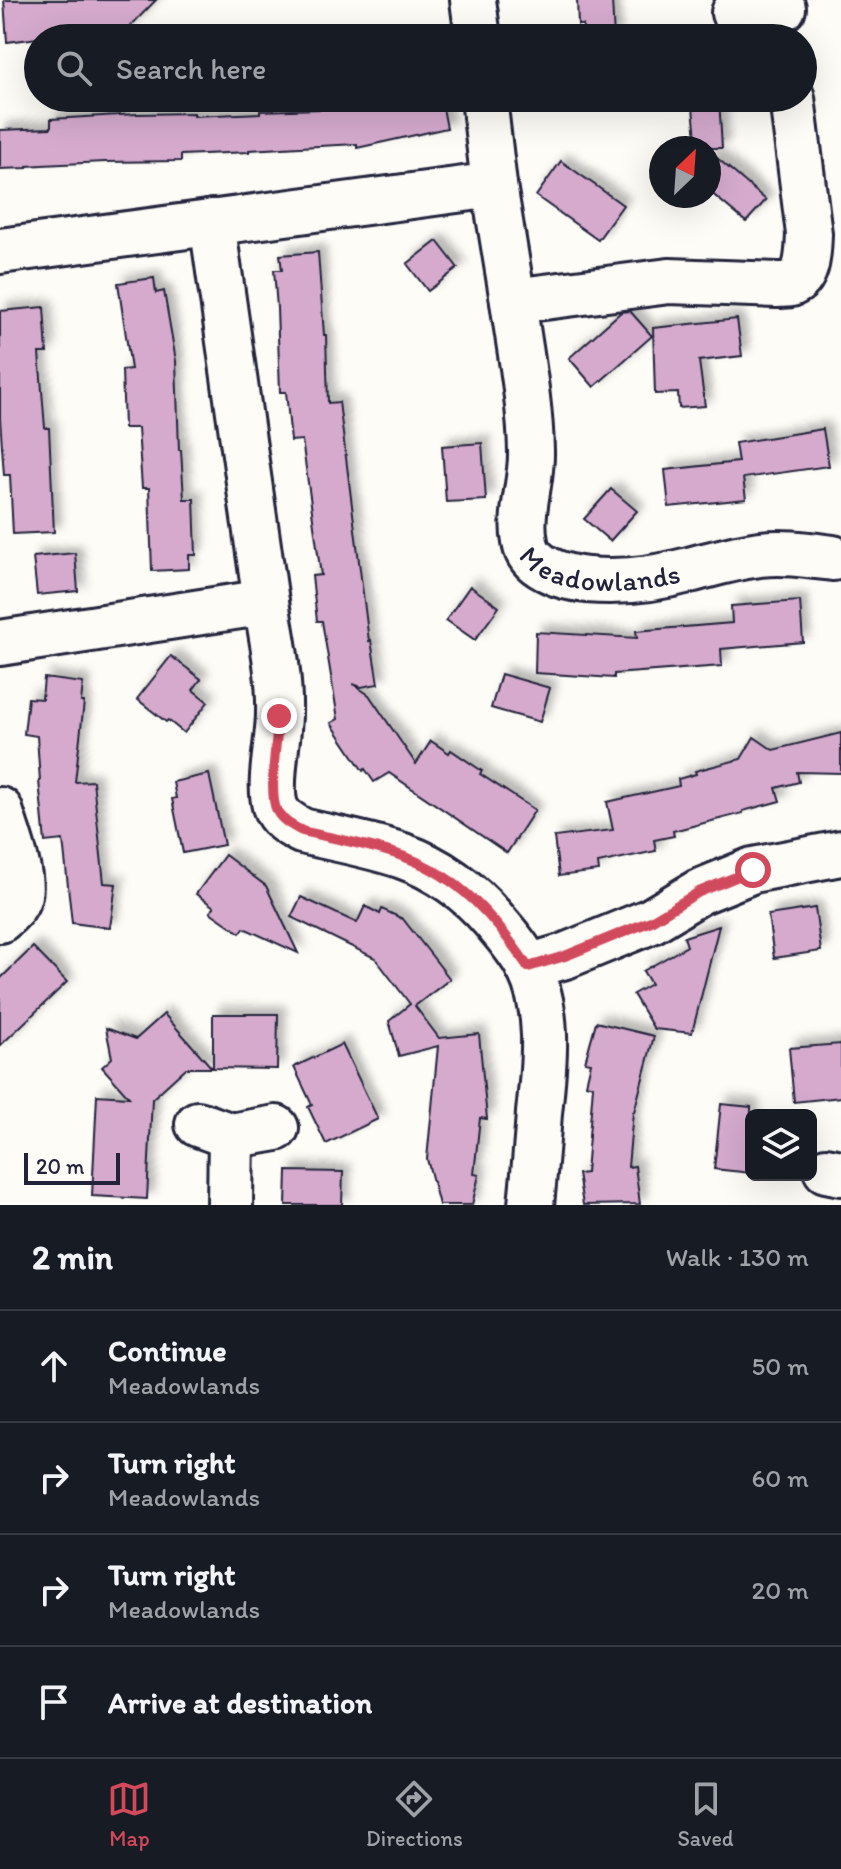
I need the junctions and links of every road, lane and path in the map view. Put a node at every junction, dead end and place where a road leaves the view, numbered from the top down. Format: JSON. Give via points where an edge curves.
{"nodes":[{"id":1,"x":473,"y":0,"type":"edge"},
{"id":2,"x":734,"y":13,"type":"dead end"},
{"id":3,"x":783,"y":15,"type":"edge"},
{"id":4,"x":476,"y":24,"type":"edge"},
{"id":5,"x":486,"y":112,"type":"edge"},
{"id":6,"x":794,"y":112,"type":"edge"},
{"id":7,"x":494,"y":185,"type":"junction"},
{"id":8,"x":212,"y":222,"type":"junction"},
{"id":9,"x":0,"y":251,"type":"edge"},
{"id":10,"x":513,"y":301,"type":"junction"},
{"id":11,"x":838,"y":551,"type":"edge"},
{"id":12,"x":266,"y":602,"type":"junction"},
{"id":13,"x":0,"y":643,"type":"edge"},
{"id":14,"x":0,"y":810,"type":"edge"},
{"id":15,"x":841,"y":853,"type":"edge"},
{"id":16,"x":0,"y":920,"type":"edge"},
{"id":17,"x":528,"y":967,"type":"junction"},
{"id":18,"x":276,"y":1128,"type":"dead end"},
{"id":19,"x":230,"y":1205,"type":"edge"},
{"id":20,"x":531,"y":1205,"type":"edge"}],
"edges":[{"from":1,"to":4,"type":"street"},
{"from":2,"to":3,"type":"street"},
{"from":5,"to":7,"type":"street","name":"Meadowlands"},
{"from":6,"to":10,"type":"street","via":[[809,234],[804,271],[793,283],[669,281]]},
{"from":7,"to":8,"type":"street"},
{"from":7,"to":10,"type":"street","name":"Meadowlands"},
{"from":8,"to":9,"type":"street"},
{"from":8,"to":12,"type":"street"},
{"from":10,"to":11,"type":"street","name":"Meadowlands","via":[[531,454],[525,543],[540,566],[558,575],[636,581],[764,553]]},
{"from":12,"to":13,"type":"street"},
{"from":12,"to":17,"type":"street","via":[[279,687],[274,773],[278,814],[302,831],[404,856],[445,877],[486,911]]},
{"from":14,"to":16,"type":"street","via":[[20,887],[12,909]]},
{"from":15,"to":17,"type":"street","via":[[753,870],[699,892],[651,921]]},
{"from":17,"to":20,"type":"street","via":[[544,1018]]},
{"from":18,"to":19,"type":"street","via":[[215,1130]]}]}
